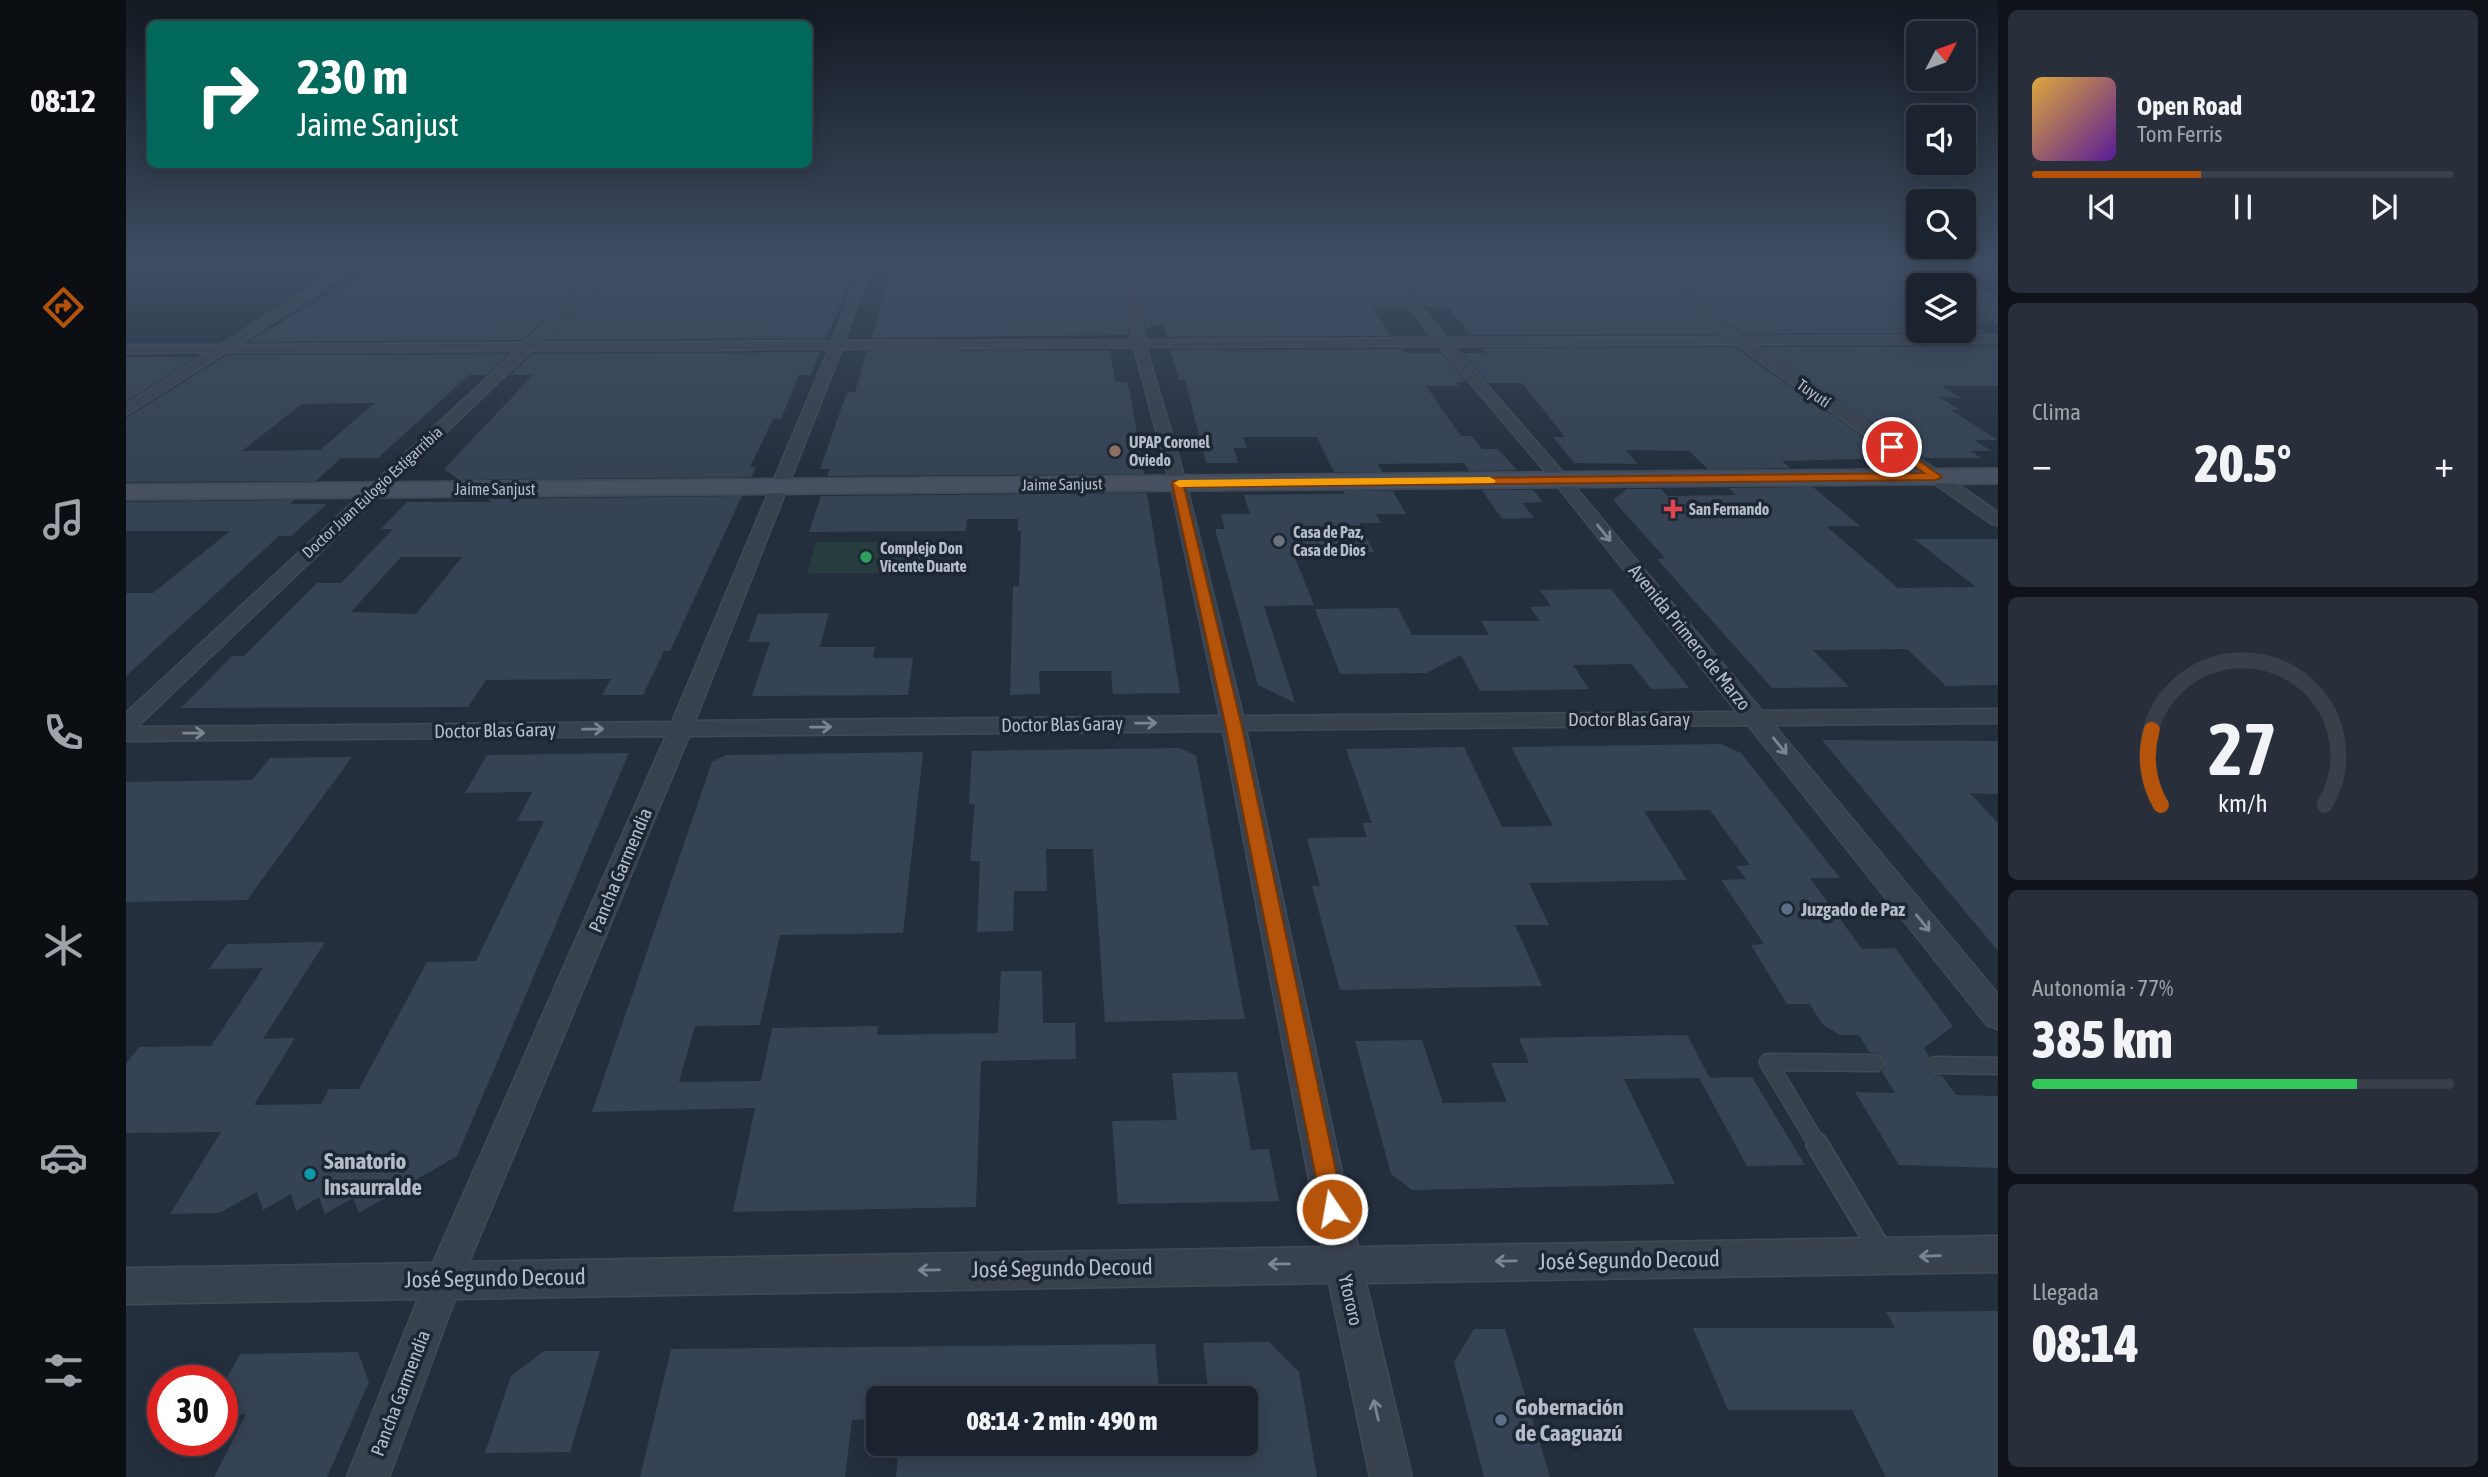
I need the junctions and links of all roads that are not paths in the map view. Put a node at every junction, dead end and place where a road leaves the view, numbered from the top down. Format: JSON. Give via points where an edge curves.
{"nodes":[{"id":1,"x":253,"y":330,"type":"edge"},
{"id":2,"x":545,"y":330,"type":"edge"},
{"id":3,"x":842,"y":330,"type":"edge"},
{"id":4,"x":1137,"y":330,"type":"edge"},
{"id":5,"x":1433,"y":330,"type":"edge"},
{"id":6,"x":1724,"y":330,"type":"edge"},
{"id":7,"x":1998,"y":339,"type":"edge"},
{"id":8,"x":1442,"y":341,"type":"junction"},
{"id":9,"x":1739,"y":341,"type":"junction"},
{"id":10,"x":1139,"y":344,"type":"junction"},
{"id":11,"x":528,"y":346,"type":"junction"},
{"id":12,"x":836,"y":347,"type":"junction"},
{"id":13,"x":126,"y":349,"type":"edge"},
{"id":14,"x":223,"y":349,"type":"junction"},
{"id":15,"x":126,"y":411,"type":"edge"},
{"id":16,"x":1998,"y":476,"type":"edge"},
{"id":17,"x":1936,"y":477,"type":"junction"},
{"id":18,"x":1561,"y":480,"type":"junction"},
{"id":19,"x":1178,"y":483,"type":"junction"},
{"id":20,"x":780,"y":487,"type":"junction"},
{"id":21,"x":373,"y":490,"type":"junction"},
{"id":22,"x":126,"y":492,"type":"edge"},
{"id":23,"x":1998,"y":520,"type":"edge"},
{"id":24,"x":1998,"y":716,"type":"edge"},
{"id":25,"x":1757,"y":718,"type":"junction"},
{"id":26,"x":1233,"y":723,"type":"junction"},
{"id":27,"x":126,"y":725,"type":"edge"},
{"id":28,"x":681,"y":728,"type":"junction"},
{"id":29,"x":126,"y":734,"type":"edge"},
{"id":30,"x":1998,"y":1016,"type":"edge"},
{"id":31,"x":1876,"y":1063,"type":"dead end"},
{"id":32,"x":1935,"y":1065,"type":"dead end"},
{"id":33,"x":1998,"y":1066,"type":"edge"},
{"id":34,"x":1998,"y":1254,"type":"edge"},
{"id":35,"x":1884,"y":1257,"type":"junction"},
{"id":36,"x":1343,"y":1263,"type":"junction"},
{"id":37,"x":444,"y":1279,"type":"junction"},
{"id":38,"x":126,"y":1286,"type":"edge"},
{"id":39,"x":368,"y":1477,"type":"edge"},
{"id":40,"x":1391,"y":1477,"type":"edge"}],
"edges":[{"from":1,"to":14,"type":"street"},
{"from":2,"to":11,"type":"street","name":"Doctor Juan Eulogio Estigarribia"},
{"from":3,"to":12,"type":"street","name":"Pancha Garmendia"},
{"from":4,"to":10,"type":"street","name":"Ytororo"},
{"from":5,"to":8,"type":"street","name":"Avenida Primero de Marzo"},
{"from":6,"to":9,"type":"street","name":"Tuyutí"},
{"from":7,"to":9,"type":"street"},
{"from":8,"to":9,"type":"street"},
{"from":8,"to":10,"type":"street"},
{"from":8,"to":18,"type":"street","name":"Avenida Primero de Marzo"},
{"from":9,"to":17,"type":"street","name":"Tuyutí"},
{"from":10,"to":12,"type":"street"},
{"from":10,"to":19,"type":"street","name":"Ytororo"},
{"from":11,"to":12,"type":"street"},
{"from":11,"to":14,"type":"street"},
{"from":11,"to":21,"type":"street","name":"Doctor Juan Eulogio Estigarribia"},
{"from":12,"to":20,"type":"street","name":"Pancha Garmendia"},
{"from":13,"to":14,"type":"street"},
{"from":14,"to":15,"type":"street"},
{"from":16,"to":17,"type":"main road","name":"Jaime Sanjust"},
{"from":17,"to":18,"type":"main road","name":"Jaime Sanjust"},
{"from":17,"to":23,"type":"street","name":"Tuyutí"},
{"from":18,"to":19,"type":"main road","name":"Jaime Sanjust"},
{"from":18,"to":25,"type":"street","name":"Avenida Primero de Marzo","one_way":true},
{"from":19,"to":20,"type":"main road","name":"Jaime Sanjust"},
{"from":19,"to":26,"type":"street","name":"Ytororo"},
{"from":20,"to":21,"type":"main road","name":"Jaime Sanjust"},
{"from":20,"to":28,"type":"street","name":"Pancha Garmendia"},
{"from":21,"to":22,"type":"main road","name":"Jaime Sanjust"},
{"from":21,"to":27,"type":"street","name":"Doctor Juan Eulogio Estigarribia"},
{"from":24,"to":25,"type":"street","name":"Doctor Blas Garay"},
{"from":25,"to":26,"type":"street","name":"Doctor Blas Garay"},
{"from":25,"to":30,"type":"street","name":"Avenida Primero de Marzo","one_way":true},
{"from":28,"to":26,"type":"street","name":"Doctor Blas Garay","one_way":true},
{"from":26,"to":36,"type":"street","name":"Ytororo"},
{"from":29,"to":28,"type":"street","name":"Doctor Blas Garay","one_way":true},
{"from":28,"to":37,"type":"street","name":"Pancha Garmendia"},
{"from":31,"to":35,"type":"lane","via":[[1768,1062]]},
{"from":32,"to":33,"type":"lane"},
{"from":34,"to":35,"type":"street","name":"José Segundo Decoud","one_way":true},
{"from":35,"to":36,"type":"street","name":"José Segundo Decoud","one_way":true},
{"from":36,"to":37,"type":"street","name":"José Segundo Decoud","one_way":true},
{"from":40,"to":36,"type":"street","name":"Ytororo","one_way":true},
{"from":37,"to":38,"type":"street","name":"José Segundo Decoud"},
{"from":37,"to":39,"type":"street","name":"Pancha Garmendia"}]}
